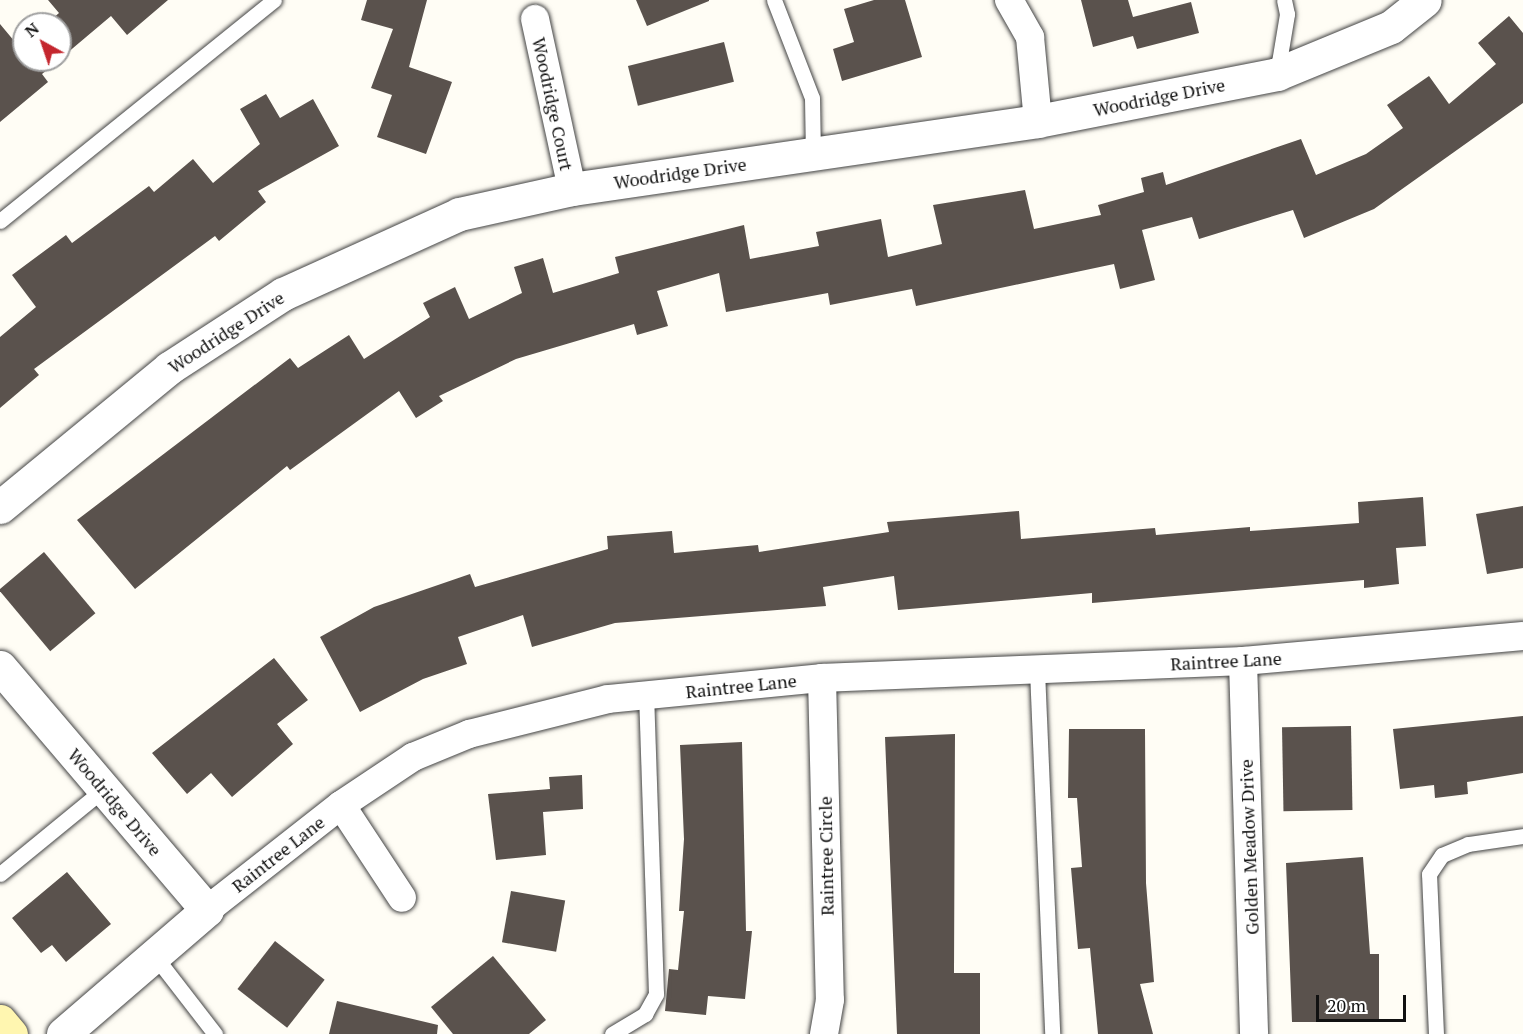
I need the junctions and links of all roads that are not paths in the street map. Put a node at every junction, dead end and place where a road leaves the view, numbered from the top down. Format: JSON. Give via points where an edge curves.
{"nodes":[{"id":1,"x":274,"y":0,"type":"edge"},
{"id":2,"x":774,"y":0,"type":"edge"},
{"id":3,"x":1010,"y":0,"type":"edge"},
{"id":4,"x":1284,"y":0,"type":"edge"},
{"id":5,"x":1425,"y":0,"type":"edge"},
{"id":6,"x":535,"y":19,"type":"dead end"},
{"id":7,"x":1277,"y":74,"type":"junction"},
{"id":8,"x":1038,"y":120,"type":"junction"},
{"id":9,"x":813,"y":154,"type":"junction"},
{"id":10,"x":572,"y":189,"type":"junction"},
{"id":11,"x":0,"y":221,"type":"edge"},
{"id":12,"x":0,"y":507,"type":"edge"},
{"id":13,"x":1523,"y":636,"type":"edge"},
{"id":14,"x":1243,"y":661,"type":"junction"},
{"id":15,"x":0,"y":667,"type":"edge"},
{"id":16,"x":1037,"y":670,"type":"junction"},
{"id":17,"x":822,"y":678,"type":"junction"},
{"id":18,"x":646,"y":695,"type":"junction"},
{"id":19,"x":104,"y":789,"type":"junction"},
{"id":20,"x":341,"y":805,"type":"junction"},
{"id":21,"x":1523,"y":836,"type":"edge"},
{"id":22,"x":0,"y":874,"type":"edge"},
{"id":23,"x":402,"y":898,"type":"dead end"},
{"id":24,"x":207,"y":910,"type":"junction"},
{"id":25,"x":154,"y":955,"type":"junction"},
{"id":26,"x":0,"y":1021,"type":"edge"},
{"id":27,"x":11,"y":1034,"type":"edge"},
{"id":28,"x":63,"y":1034,"type":"edge"},
{"id":29,"x":215,"y":1034,"type":"edge"},
{"id":30,"x":612,"y":1034,"type":"edge"},
{"id":31,"x":824,"y":1034,"type":"edge"},
{"id":32,"x":1052,"y":1034,"type":"edge"},
{"id":33,"x":1254,"y":1034,"type":"edge"},
{"id":34,"x":1436,"y":1034,"type":"edge"}],
"edges":[{"from":1,"to":11,"type":"lane"},
{"from":2,"to":9,"type":"lane","via":[[812,98]]},
{"from":3,"to":8,"type":"street","via":[[1030,37]]},
{"from":4,"to":7,"type":"lane","via":[[1287,14]]},
{"from":5,"to":7,"type":"street","name":"Woodridge Drive","via":[[1391,27]]},
{"from":6,"to":10,"type":"street","name":"Woodridge Court"},
{"from":7,"to":8,"type":"street","name":"Woodridge Drive"},
{"from":8,"to":9,"type":"street","name":"Woodridge Drive"},
{"from":9,"to":10,"type":"street","name":"Woodridge Drive"},
{"from":10,"to":12,"type":"street","name":"Woodridge Drive","via":[[459,214],[284,294],[170,368]]},
{"from":13,"to":14,"type":"street","name":"Raintree Lane"},
{"from":14,"to":16,"type":"street","name":"Raintree Lane"},
{"from":14,"to":33,"type":"street","name":"Golden Meadow Drive"},
{"from":15,"to":19,"type":"street","name":"Woodridge Drive"},
{"from":16,"to":17,"type":"street","name":"Raintree Lane"},
{"from":16,"to":32,"type":"lane"},
{"from":17,"to":18,"type":"street","name":"Raintree Lane"},
{"from":17,"to":31,"type":"street","name":"Raintree Circle","via":[[830,1000]]},
{"from":18,"to":20,"type":"street","name":"Raintree Lane","via":[[608,699],[469,734],[413,757]]},
{"from":18,"to":30,"type":"lane","via":[[656,994],[645,1014]]},
{"from":19,"to":22,"type":"lane"},
{"from":19,"to":24,"type":"street","name":"Woodridge Drive"},
{"from":20,"to":23,"type":"street"},
{"from":20,"to":24,"type":"street","name":"Raintree Lane"},
{"from":21,"to":34,"type":"lane","via":[[1468,844],[1442,855],[1429,874]]},
{"from":24,"to":25,"type":"street","name":"Raintree Lane"},
{"from":25,"to":28,"type":"street","name":"Raintree Lane"},
{"from":25,"to":29,"type":"lane"},
{"from":26,"to":27,"type":"main road"}]}
